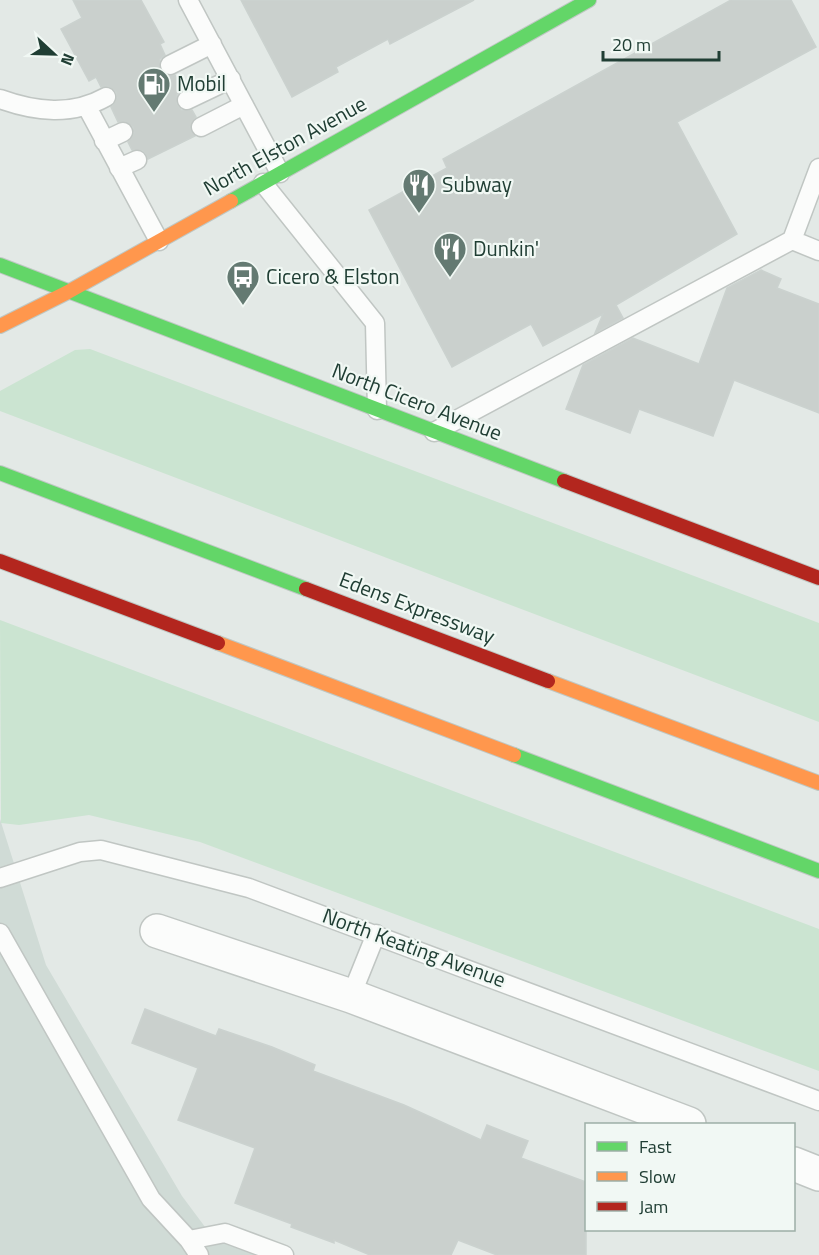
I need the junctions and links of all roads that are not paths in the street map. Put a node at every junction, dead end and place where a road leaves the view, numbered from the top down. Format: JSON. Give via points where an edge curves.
{"nodes":[{"id":1,"x":188,"y":0,"type":"edge"},
{"id":2,"x":589,"y":0,"type":"edge"},
{"id":3,"x":212,"y":44,"type":"junction"},
{"id":4,"x":170,"y":65,"type":"dead end"},
{"id":5,"x":231,"y":79,"type":"junction"},
{"id":6,"x":106,"y":97,"type":"dead end"},
{"id":7,"x":0,"y":99,"type":"edge"},
{"id":8,"x":187,"y":100,"type":"dead end"},
{"id":9,"x":244,"y":105,"type":"junction"},
{"id":10,"x":87,"y":107,"type":"junction"},
{"id":11,"x":201,"y":127,"type":"dead end"},
{"id":12,"x":123,"y":132,"type":"dead end"},
{"id":13,"x":104,"y":141,"type":"junction"},
{"id":14,"x":137,"y":160,"type":"dead end"},
{"id":15,"x":119,"y":168,"type":"junction"},
{"id":16,"x":819,"y":168,"type":"edge"},
{"id":17,"x":280,"y":173,"type":"junction"},
{"id":18,"x":263,"y":183,"type":"junction"},
{"id":19,"x":792,"y":240,"type":"junction"},
{"id":20,"x":159,"y":241,"type":"junction"},
{"id":21,"x":819,"y":251,"type":"edge"},
{"id":22,"x":0,"y":265,"type":"edge"},
{"id":23,"x":68,"y":292,"type":"junction"},
{"id":24,"x":0,"y":326,"type":"edge"},
{"id":25,"x":377,"y":410,"type":"junction"},
{"id":26,"x":435,"y":432,"type":"junction"},
{"id":27,"x":0,"y":473,"type":"edge"},
{"id":28,"x":0,"y":561,"type":"edge"},
{"id":29,"x":819,"y":578,"type":"edge"},
{"id":30,"x":819,"y":783,"type":"edge"},
{"id":31,"x":819,"y":870,"type":"edge"},
{"id":32,"x":0,"y":878,"type":"edge"},
{"id":33,"x":157,"y":931,"type":"dead end"},
{"id":34,"x":0,"y":933,"type":"edge"},
{"id":35,"x":376,"y":934,"type":"junction"},
{"id":36,"x":351,"y":996,"type":"junction"},
{"id":37,"x":819,"y":1101,"type":"edge"},
{"id":38,"x":684,"y":1123,"type":"edge"},
{"id":39,"x":795,"y":1164,"type":"edge"},
{"id":40,"x":819,"y":1174,"type":"edge"},
{"id":41,"x":194,"y":1247,"type":"edge"},
{"id":42,"x":284,"y":1255,"type":"edge"}],
"edges":[{"from":1,"to":3,"type":"lane"},
{"from":2,"to":17,"type":"main road","name":"North Elston Avenue"},
{"from":3,"to":4,"type":"lane"},
{"from":3,"to":5,"type":"lane"},
{"from":5,"to":8,"type":"lane"},
{"from":5,"to":9,"type":"lane"},
{"from":6,"to":10,"type":"lane"},
{"from":7,"to":10,"type":"lane","via":[[30,110]]},
{"from":9,"to":11,"type":"lane"},
{"from":9,"to":17,"type":"lane"},
{"from":10,"to":13,"type":"lane"},
{"from":12,"to":13,"type":"lane"},
{"from":13,"to":15,"type":"lane"},
{"from":14,"to":15,"type":"lane"},
{"from":15,"to":20,"type":"lane"},
{"from":16,"to":19,"type":"lane"},
{"from":17,"to":18,"type":"main road","name":"North Elston Avenue"},
{"from":18,"to":20,"type":"main road","name":"North Elston Avenue"},
{"from":18,"to":25,"type":"lane","via":[[375,323]]},
{"from":19,"to":21,"type":"lane"},
{"from":19,"to":26,"type":"lane"},
{"from":20,"to":23,"type":"main road","name":"North Elston Avenue"},
{"from":22,"to":23,"type":"main road","name":"North Cicero Avenue"},
{"from":23,"to":24,"type":"main road","name":"North Elston Avenue"},
{"from":23,"to":25,"type":"main road","name":"North Cicero Avenue"},
{"from":25,"to":26,"type":"main road","name":"North Cicero Avenue"},
{"from":26,"to":29,"type":"main road","name":"North Cicero Avenue"},
{"from":27,"to":30,"type":"main road","name":"Edens Expressway"},
{"from":28,"to":31,"type":"main road"},
{"from":32,"to":35,"type":"lane","name":"North Keating Avenue","via":[[80,852],[101,850],[249,888]]},
{"from":33,"to":36,"type":"street"},
{"from":34,"to":41,"type":"lane","via":[[151,1199]]},
{"from":35,"to":36,"type":"lane"},
{"from":35,"to":37,"type":"lane","name":"North Keating Avenue"},
{"from":36,"to":38,"type":"street"},
{"from":39,"to":40,"type":"street"},
{"from":41,"to":42,"type":"lane","via":[[225,1233]]}]}
